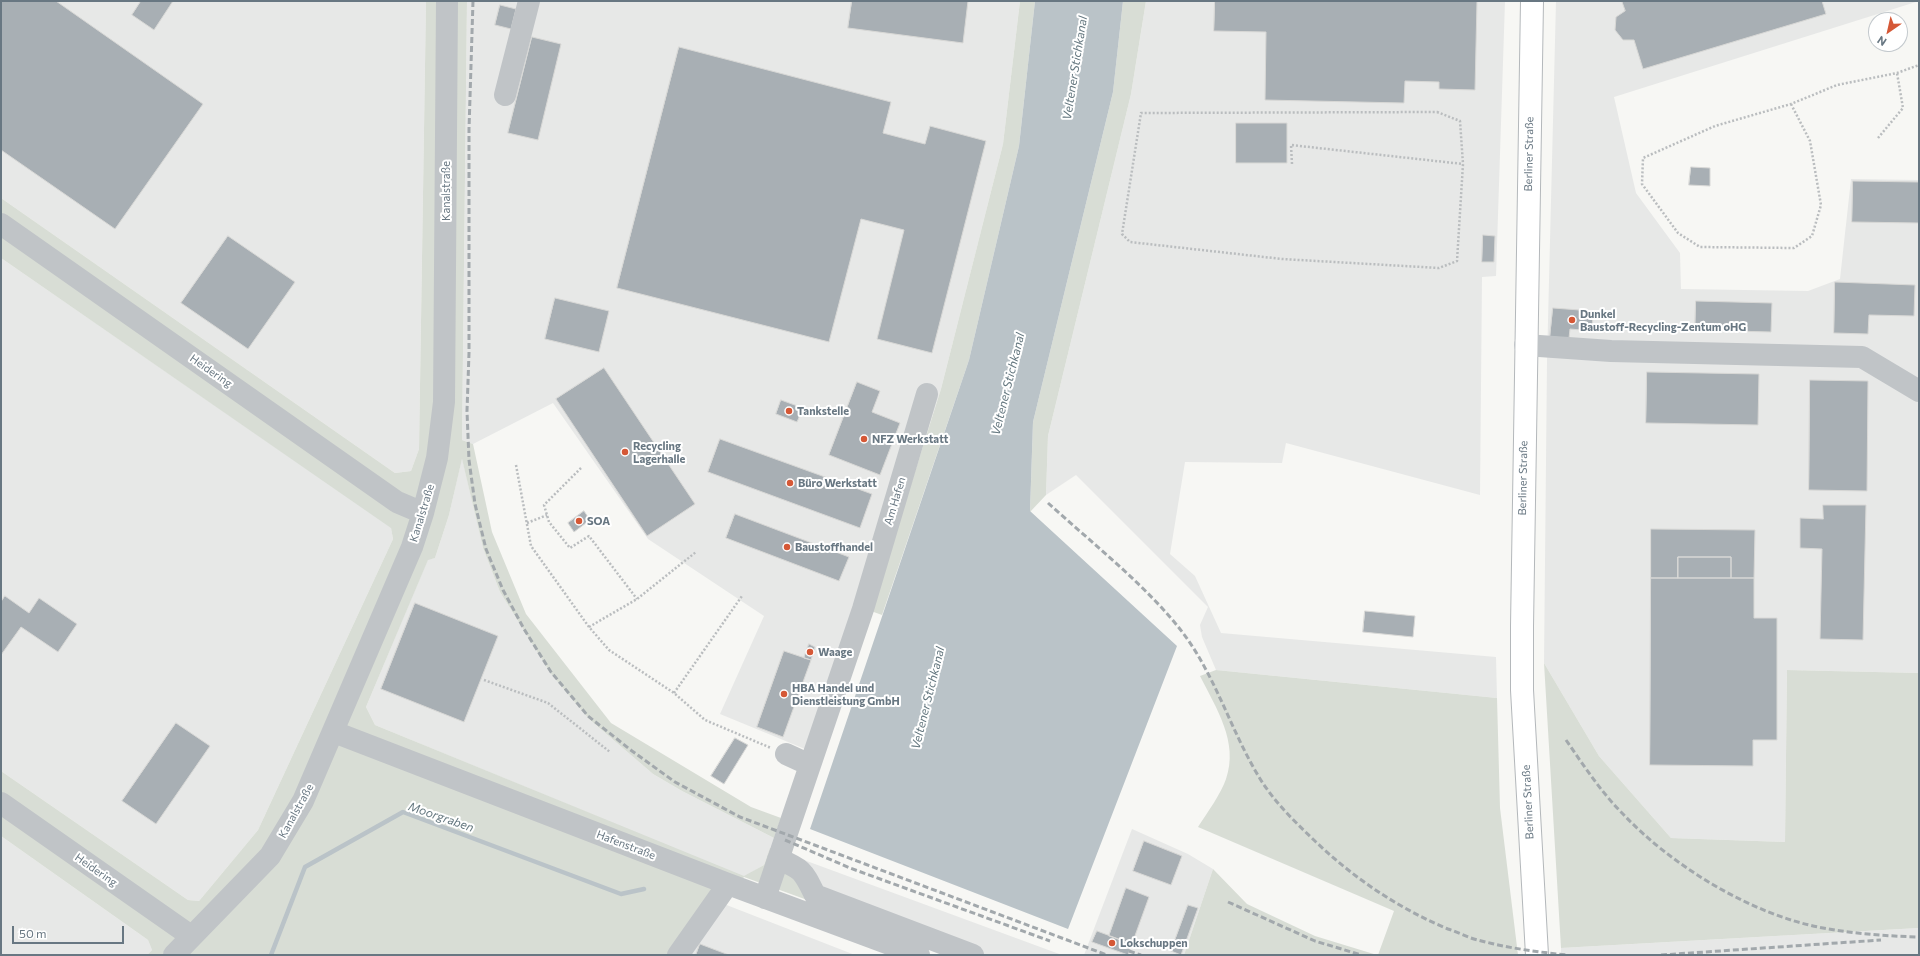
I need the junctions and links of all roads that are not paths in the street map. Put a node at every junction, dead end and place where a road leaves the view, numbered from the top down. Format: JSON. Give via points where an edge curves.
{"nodes":[{"id":1,"x":447,"y":1,"type":"edge"},
{"id":2,"x":529,"y":1,"type":"edge"},
{"id":3,"x":1532,"y":1,"type":"edge"},
{"id":4,"x":505,"y":95,"type":"dead end"},
{"id":5,"x":1,"y":224,"type":"edge"},
{"id":6,"x":1525,"y":345,"type":"junction"},
{"id":7,"x":1919,"y":391,"type":"edge"},
{"id":8,"x":928,"y":394,"type":"dead end"},
{"id":9,"x":423,"y":513,"type":"junction"},
{"id":10,"x":334,"y":732,"type":"junction"},
{"id":11,"x":786,"y":754,"type":"road end"},
{"id":12,"x":810,"y":765,"type":"junction"},
{"id":13,"x":1,"y":803,"type":"edge"},
{"id":14,"x":779,"y":856,"type":"junction"},
{"id":15,"x":728,"y":884,"type":"junction"},
{"id":16,"x":765,"y":898,"type":"junction"},
{"id":17,"x":191,"y":936,"type":"junction"},
{"id":18,"x":174,"y":955,"type":"edge"},
{"id":19,"x":678,"y":955,"type":"edge"},
{"id":20,"x":919,"y":955,"type":"edge"},
{"id":21,"x":973,"y":955,"type":"edge"},
{"id":22,"x":1537,"y":955,"type":"edge"}],
"edges":[{"from":1,"to":9,"type":"street","name":"Kanalstraße","via":[[444,402],[438,458]]},
{"from":2,"to":4,"type":"street"},
{"from":3,"to":6,"type":"main road","name":"Berliner Straße"},
{"from":5,"to":9,"type":"street","name":"Heidering","via":[[397,502]]},
{"from":6,"to":7,"type":"street","via":[[1611,351],[1862,356]]},
{"from":6,"to":22,"type":"main road","name":"Berliner Straße","via":[[1522,690]]},
{"from":8,"to":12,"type":"street","name":"Am Hafen","via":[[863,609],[849,635]]},
{"from":9,"to":10,"type":"street","name":"Kanalstraße","via":[[412,547]]},
{"from":10,"to":15,"type":"street","name":"Hafenstraße"},
{"from":10,"to":17,"type":"street","name":"Kanalstraße","via":[[303,801],[270,856]]},
{"from":11,"to":12,"type":"street"},
{"from":12,"to":14,"type":"street","name":"Am Hafen"},
{"from":13,"to":17,"type":"street","name":"Heidering"},
{"from":14,"to":16,"type":"street"},
{"from":14,"to":21,"type":"street","via":[[804,873],[815,896]]},
{"from":15,"to":16,"type":"street","name":"Hafenstraße"},
{"from":15,"to":19,"type":"street"},
{"from":16,"to":20,"type":"street","name":"Hafenstraße"},
{"from":17,"to":18,"type":"street","name":"Kanalstraße"}]}
